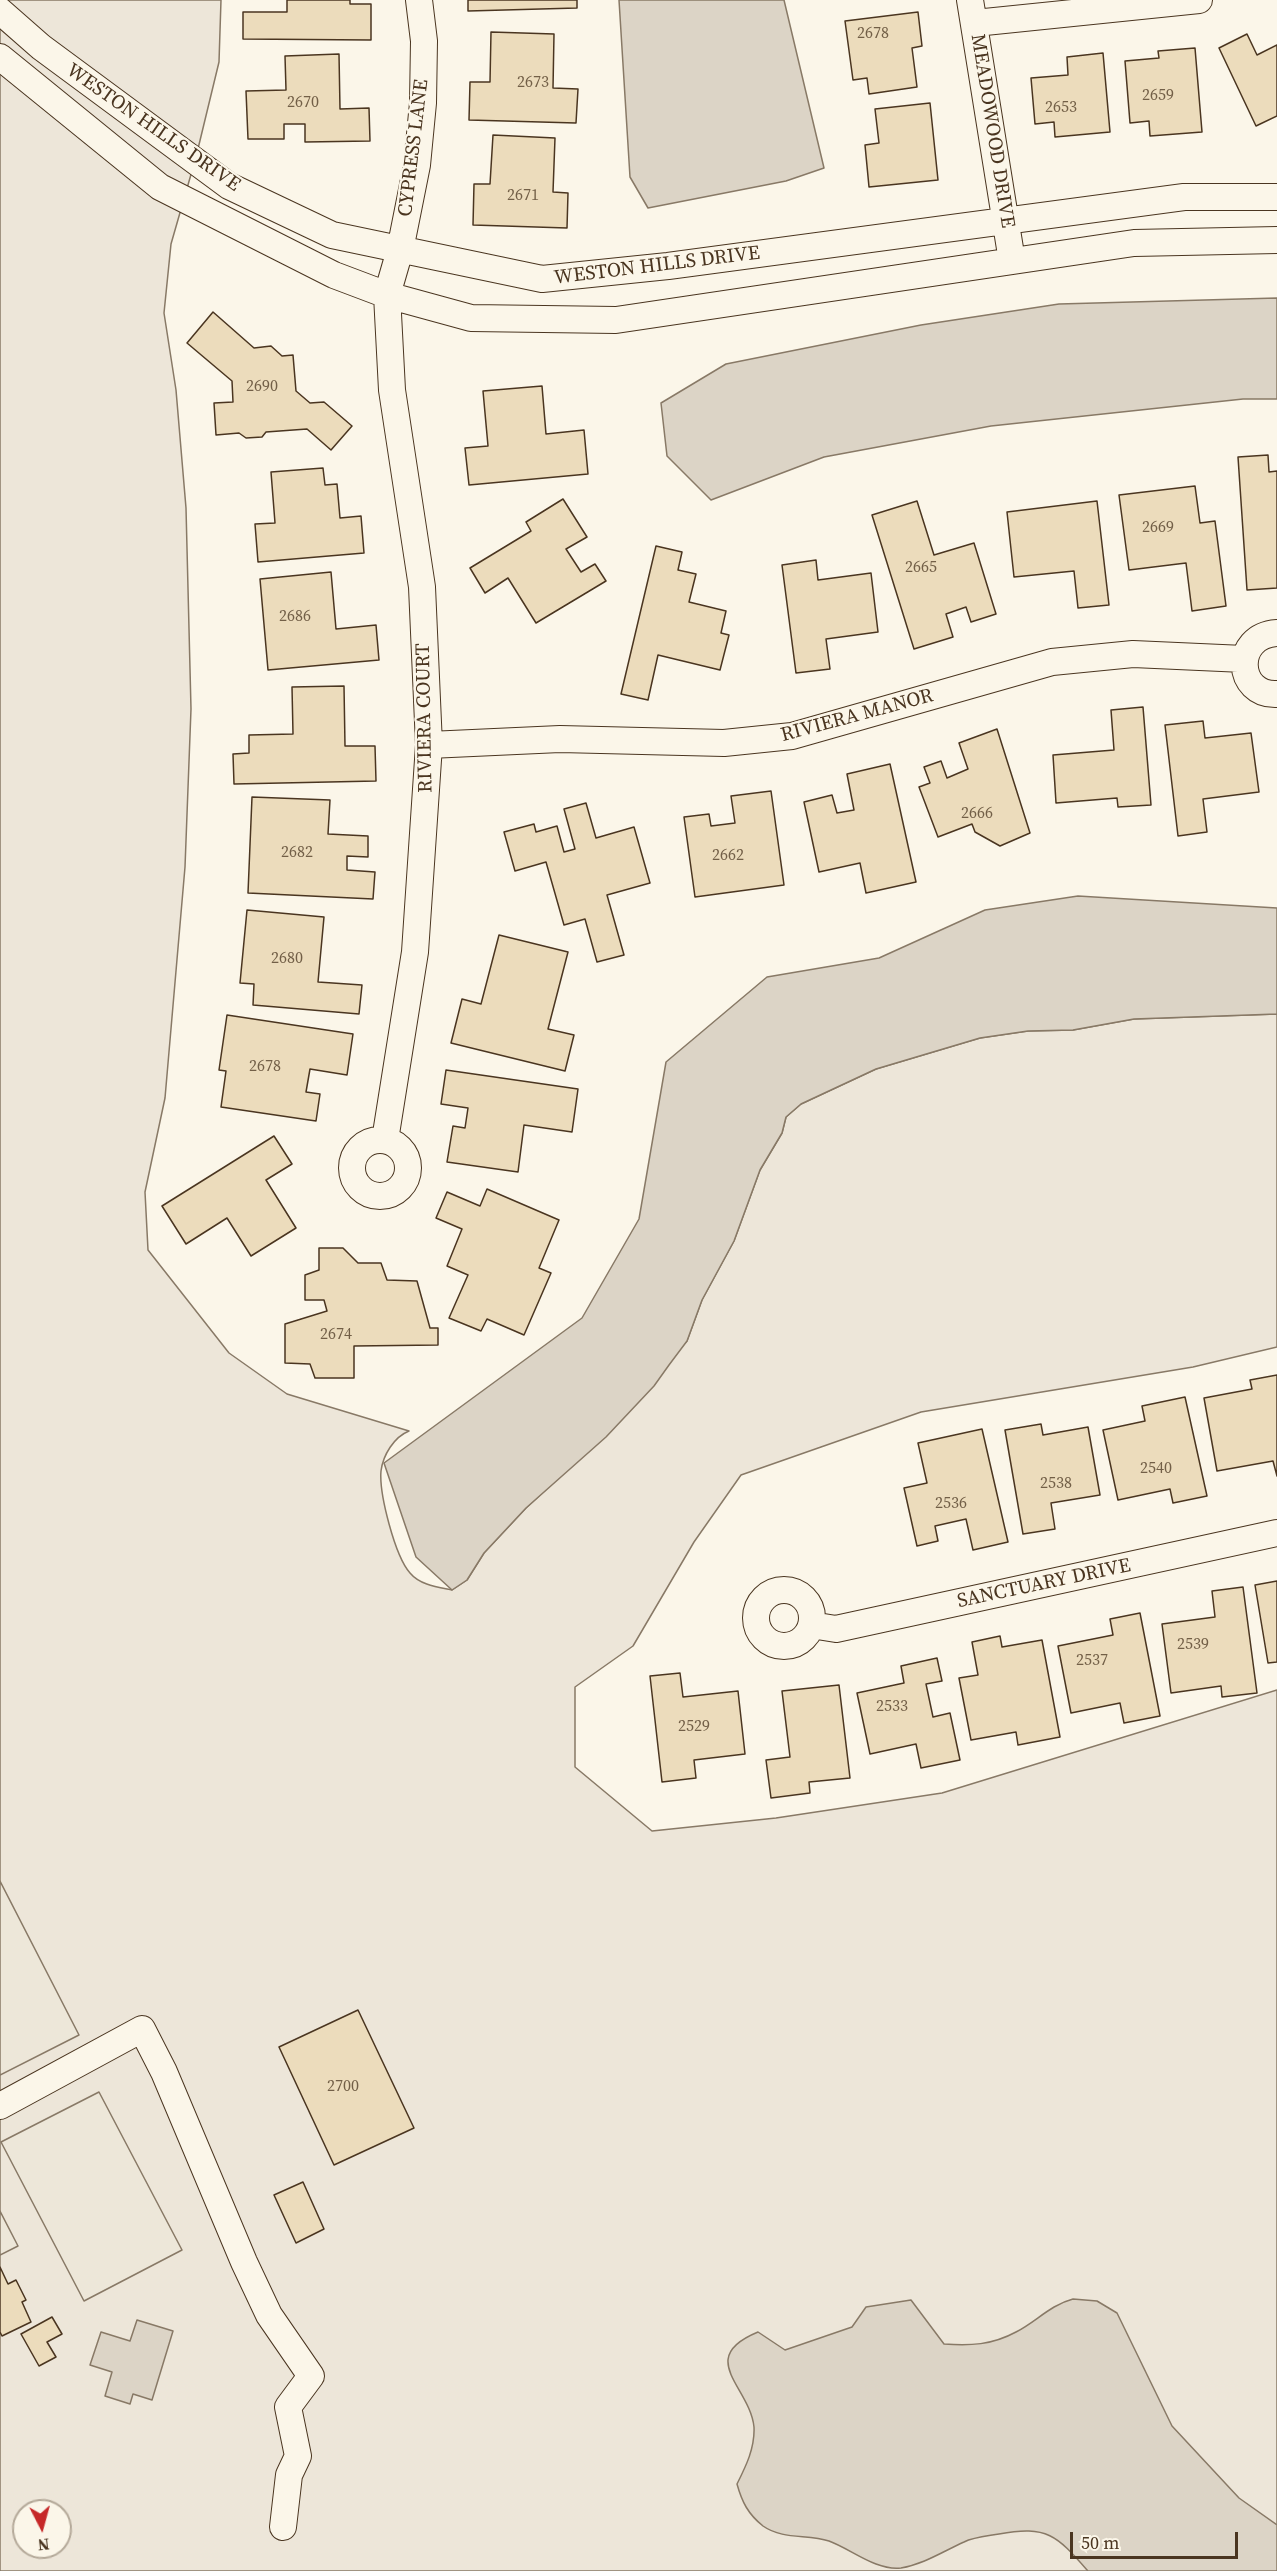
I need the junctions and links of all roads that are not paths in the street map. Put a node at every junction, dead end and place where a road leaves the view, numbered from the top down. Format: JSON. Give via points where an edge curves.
{"nodes":[{"id":1,"x":419,"y":0,"type":"edge"},
{"id":2,"x":1198,"y":0,"type":"edge"},
{"id":3,"x":0,"y":11,"type":"edge"},
{"id":4,"x":973,"y":12,"type":"edge"},
{"id":5,"x":0,"y":57,"type":"edge"},
{"id":6,"x":1277,"y":197,"type":"edge"},
{"id":7,"x":1004,"y":221,"type":"junction"},
{"id":8,"x":1277,"y":240,"type":"edge"},
{"id":9,"x":400,"y":250,"type":"junction"},
{"id":10,"x":1012,"y":261,"type":"junction"},
{"id":11,"x":387,"y":295,"type":"junction"},
{"id":12,"x":1277,"y":633,"type":"edge"},
{"id":13,"x":1244,"y":659,"type":"junction"},
{"id":14,"x":1277,"y":694,"type":"edge"},
{"id":15,"x":429,"y":745,"type":"junction"},
{"id":16,"x":385,"y":1140,"type":"dead end"},
{"id":17,"x":1277,"y":1533,"type":"edge"},
{"id":18,"x":811,"y":1625,"type":"dead end"},
{"id":19,"x":0,"y":2106,"type":"edge"},
{"id":20,"x":283,"y":2527,"type":"dead end"}],
"edges":[{"from":1,"to":9,"type":"street","name":"CYPRESS LANE","via":[[424,41],[423,103],[417,165]]},
{"from":2,"to":4,"type":"street"},
{"from":3,"to":9,"type":"street","name":"WESTON HILLS DRIVE","via":[[41,47],[229,186],[332,235]]},
{"from":4,"to":7,"type":"street","name":"MEADOWOOD DRIVE"},
{"from":5,"to":11,"type":"street","name":"WESTON HILLS DRIVE","via":[[160,187],[334,275]]},
{"from":6,"to":7,"type":"street","name":"WESTON HILLS DRIVE","via":[[1184,197]]},
{"from":7,"to":9,"type":"street","name":"WESTON HILLS DRIVE","via":[[542,279]]},
{"from":7,"to":10,"type":"street","name":"MEADOWOOD DRIVE"},
{"from":8,"to":10,"type":"street","name":"WESTON HILLS DRIVE","via":[[1134,243]]},
{"from":9,"to":11,"type":"street","name":"CYPRESS LANE"},
{"from":10,"to":11,"type":"street","name":"WESTON HILLS DRIVE","via":[[616,320],[471,318]]},
{"from":11,"to":15,"type":"street","name":"RIVIERA COURT","via":[[392,390],[423,587]]},
{"from":12,"to":13,"type":"street","via":[[1256,639]]},
{"from":13,"to":14,"type":"street","via":[[1250,682],[1259,690]]},
{"from":13,"to":15,"type":"street","name":"RIVIERA MANOR","via":[[1133,654],[1052,662],[792,736],[724,743],[560,740]]},
{"from":15,"to":16,"type":"street","name":"RIVIERA COURT","via":[[415,952]]},
{"from":17,"to":18,"type":"street","name":"SANCTUARY DRIVE","via":[[836,1629]]},
{"from":19,"to":20,"type":"street","via":[[142,2029],[269,2315],[311,2376],[288,2407],[298,2456],[289,2475]]}]}
